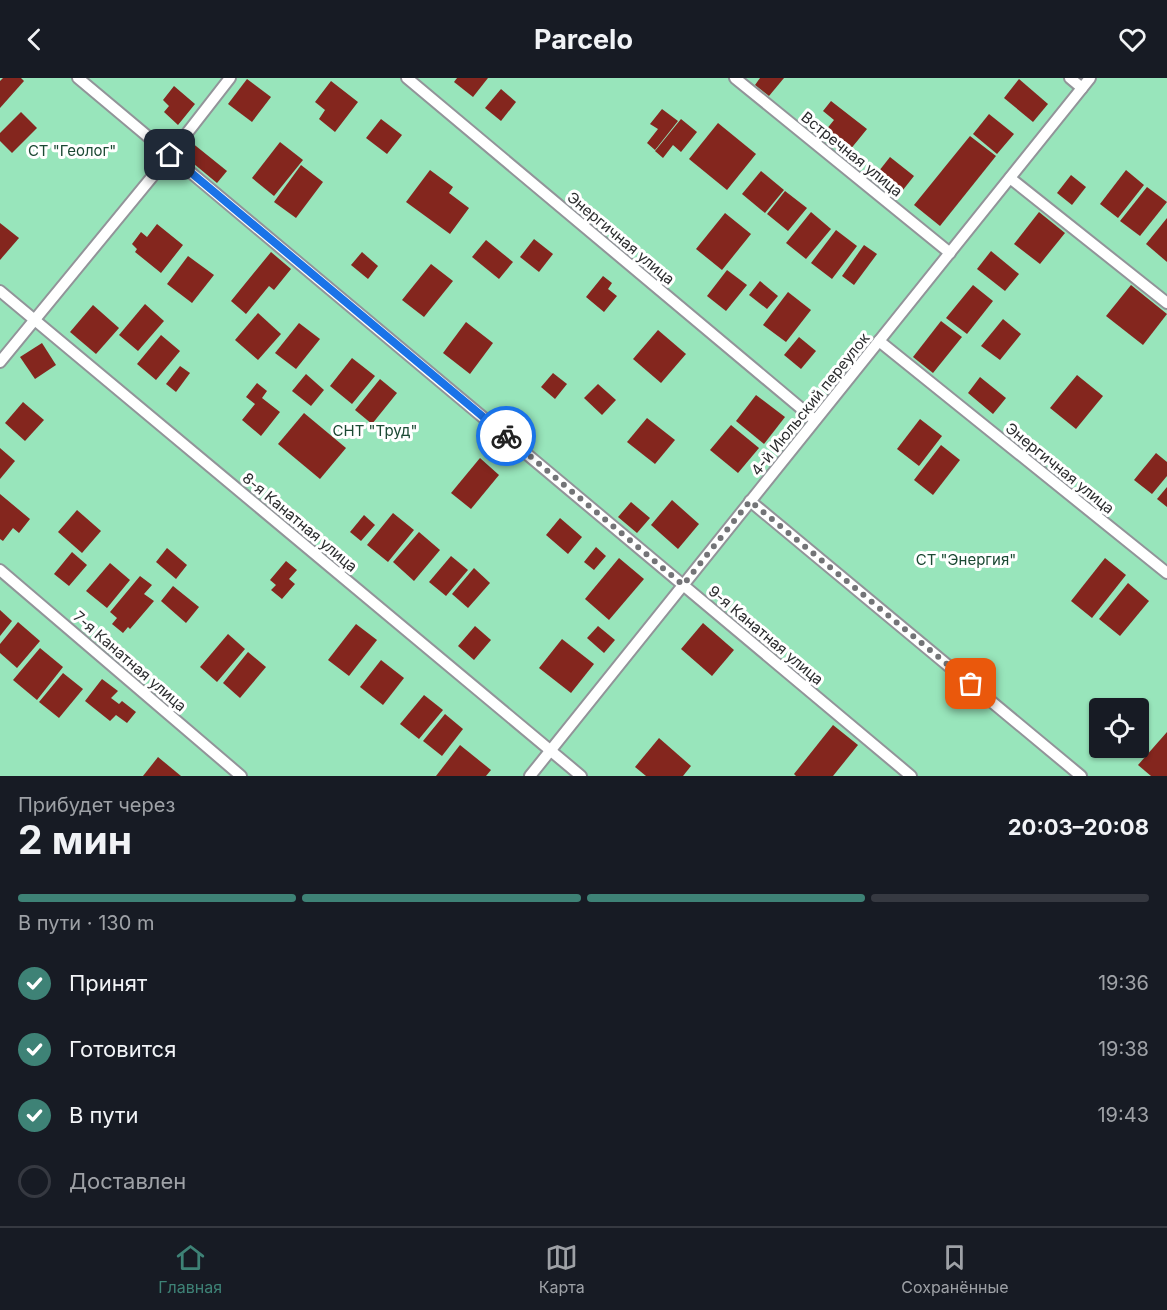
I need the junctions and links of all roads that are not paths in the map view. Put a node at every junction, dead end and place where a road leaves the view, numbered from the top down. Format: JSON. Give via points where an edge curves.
{"nodes":[{"id":1,"x":78,"y":78,"type":"edge"},
{"id":2,"x":230,"y":78,"type":"edge"},
{"id":3,"x":407,"y":78,"type":"edge"},
{"id":4,"x":735,"y":78,"type":"edge"},
{"id":5,"x":1070,"y":78,"type":"edge"},
{"id":6,"x":1090,"y":78,"type":"edge"},
{"id":7,"x":1082,"y":88,"type":"junction"},
{"id":8,"x":170,"y":155,"type":"junction"},
{"id":9,"x":1010,"y":178,"type":"junction"},
{"id":10,"x":950,"y":253,"type":"junction"},
{"id":11,"x":0,"y":291,"type":"edge"},
{"id":12,"x":1167,"y":303,"type":"edge"},
{"id":13,"x":34,"y":319,"type":"junction"},
{"id":14,"x":879,"y":341,"type":"junction"},
{"id":15,"x":0,"y":362,"type":"edge"},
{"id":16,"x":815,"y":420,"type":"junction"},
{"id":17,"x":750,"y":501,"type":"junction"},
{"id":18,"x":0,"y":570,"type":"edge"},
{"id":19,"x":1167,"y":573,"type":"edge"},
{"id":20,"x":683,"y":585,"type":"junction"},
{"id":21,"x":550,"y":751,"type":"junction"},
{"id":22,"x":241,"y":776,"type":"edge"},
{"id":23,"x":530,"y":776,"type":"edge"},
{"id":24,"x":581,"y":776,"type":"edge"},
{"id":25,"x":911,"y":776,"type":"edge"},
{"id":26,"x":1081,"y":776,"type":"edge"}],
"edges":[{"from":1,"to":8,"type":"lane","name":"9-я Канатная улица"},
{"from":2,"to":8,"type":"lane"},
{"from":3,"to":16,"type":"lane","name":"Энергичная улица"},
{"from":4,"to":10,"type":"lane","name":"Встречная улица"},
{"from":5,"to":7,"type":"lane"},
{"from":6,"to":7,"type":"lane","name":"4-й Июльский переулок"},
{"from":7,"to":9,"type":"lane","name":"4-й Июльский переулок"},
{"from":8,"to":13,"type":"lane"},
{"from":8,"to":20,"type":"lane","name":"9-я Канатная улица"},
{"from":9,"to":10,"type":"lane","name":"4-й Июльский переулок"},
{"from":9,"to":12,"type":"lane"},
{"from":10,"to":14,"type":"lane","name":"4-й Июльский переулок"},
{"from":11,"to":13,"type":"lane","name":"8-я Канатная улица"},
{"from":13,"to":15,"type":"lane"},
{"from":13,"to":21,"type":"lane","name":"8-я Канатная улица"},
{"from":14,"to":16,"type":"lane","name":"4-й Июльский переулок"},
{"from":14,"to":19,"type":"lane","name":"Энергичная улица"},
{"from":16,"to":17,"type":"lane","name":"4-й Июльский переулок"},
{"from":17,"to":20,"type":"lane","name":"4-й Июльский переулок"},
{"from":17,"to":26,"type":"lane"},
{"from":18,"to":22,"type":"lane","name":"7-я Канатная улица"},
{"from":20,"to":21,"type":"lane","name":"4-й Июльский переулок"},
{"from":20,"to":25,"type":"lane","name":"9-я Канатная улица"},
{"from":21,"to":23,"type":"lane","name":"4-й Июльский переулок"},
{"from":21,"to":24,"type":"lane","name":"8-я Канатная улица"}]}
